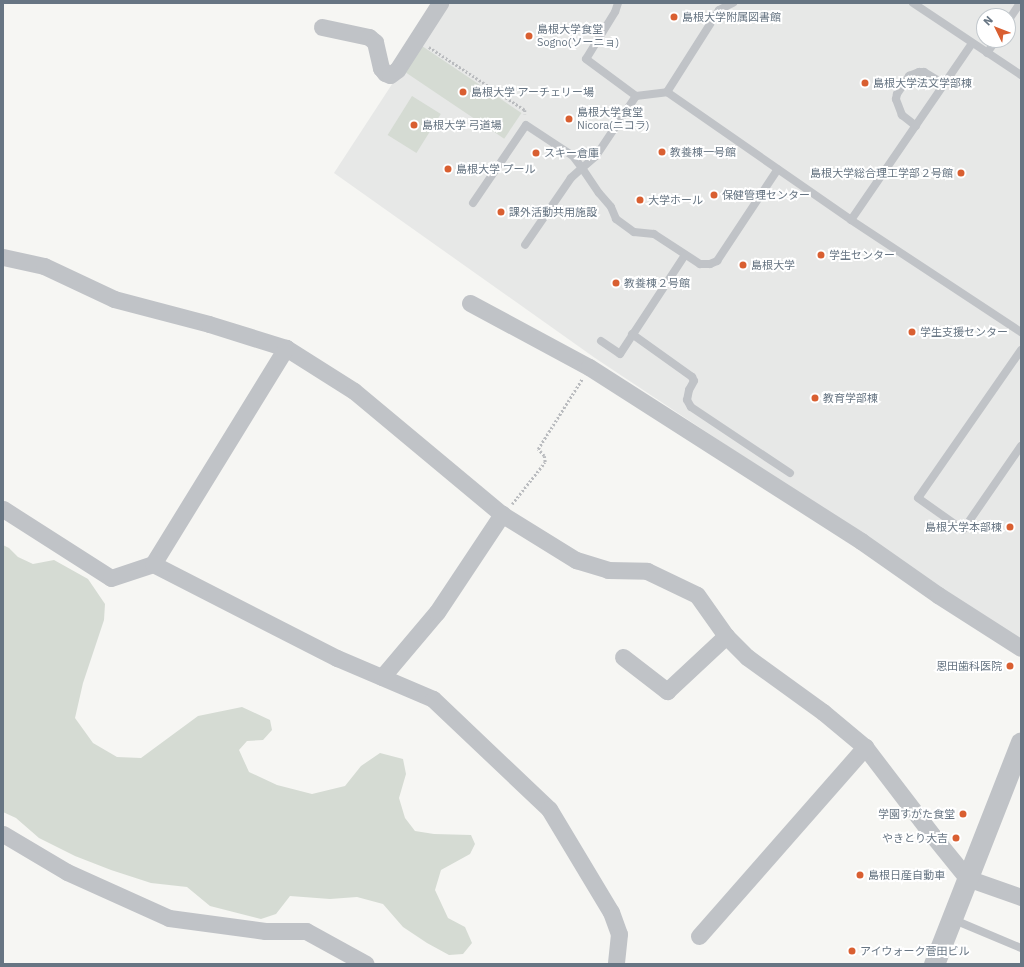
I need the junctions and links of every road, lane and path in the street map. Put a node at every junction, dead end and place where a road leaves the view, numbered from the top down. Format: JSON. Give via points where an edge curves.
{"nodes":[{"id":1,"x":440,"y":3,"type":"edge"},
{"id":2,"x":618,"y":3,"type":"edge"},
{"id":3,"x":733,"y":3,"type":"edge"},
{"id":4,"x":913,"y":3,"type":"edge"},
{"id":5,"x":322,"y":27,"type":"dead end"},
{"id":6,"x":417,"y":39,"type":"junction"},
{"id":7,"x":972,"y":43,"type":"junction"},
{"id":8,"x":990,"y":48,"type":"edge"},
{"id":9,"x":987,"y":53,"type":"junction"},
{"id":10,"x":1021,"y":74,"type":"edge"},
{"id":11,"x":944,"y":84,"type":"junction"},
{"id":12,"x":667,"y":92,"type":"junction"},
{"id":13,"x":636,"y":96,"type":"junction"},
{"id":14,"x":526,"y":126,"type":"junction"},
{"id":15,"x":916,"y":126,"type":"junction"},
{"id":16,"x":582,"y":168,"type":"junction"},
{"id":17,"x":778,"y":169,"type":"junction"},
{"id":18,"x":473,"y":203,"type":"dead end"},
{"id":19,"x":851,"y":220,"type":"junction"},
{"id":20,"x":525,"y":246,"type":"dead end"},
{"id":21,"x":685,"y":255,"type":"junction"},
{"id":22,"x":3,"y":257,"type":"edge"},
{"id":23,"x":470,"y":303,"type":"dead end"},
{"id":24,"x":1021,"y":332,"type":"edge"},
{"id":25,"x":632,"y":334,"type":"junction"},
{"id":26,"x":601,"y":341,"type":"dead end"},
{"id":27,"x":286,"y":348,"type":"junction"},
{"id":28,"x":1021,"y":350,"type":"edge"},
{"id":29,"x":590,"y":367,"type":"junction"},
{"id":30,"x":1021,"y":446,"type":"edge"},
{"id":31,"x":790,"y":473,"type":"dead end"},
{"id":32,"x":3,"y":509,"type":"edge"},
{"id":33,"x":502,"y":515,"type":"junction"},
{"id":34,"x":153,"y":564,"type":"junction"},
{"id":35,"x":726,"y":636,"type":"junction"},
{"id":36,"x":1021,"y":648,"type":"edge"},
{"id":37,"x":623,"y":657,"type":"dead end"},
{"id":38,"x":382,"y":677,"type":"junction"},
{"id":39,"x":1020,"y":746,"type":"edge"},
{"id":40,"x":865,"y":747,"type":"junction"},
{"id":41,"x":3,"y":834,"type":"edge"},
{"id":42,"x":967,"y":878,"type":"junction"},
{"id":43,"x":1021,"y":897,"type":"edge"},
{"id":44,"x":951,"y":919,"type":"junction"},
{"id":45,"x":698,"y":936,"type":"dead end"},
{"id":46,"x":1021,"y":948,"type":"edge"},
{"id":47,"x":366,"y":964,"type":"edge"},
{"id":48,"x":616,"y":964,"type":"edge"},
{"id":49,"x":934,"y":964,"type":"edge"}],
"edges":[{"from":1,"to":6,"type":"street"},
{"from":2,"to":13,"type":"lane","via":[[586,59]]},
{"from":3,"to":12,"type":"lane","via":[[719,10]]},
{"from":4,"to":7,"type":"lane"},
{"from":5,"to":6,"type":"street","via":[[369,37],[375,42],[381,68],[387,74],[397,70]]},
{"from":6,"to":14,"type":"path","via":[[525,110]]},
{"from":7,"to":9,"type":"lane"},
{"from":7,"to":11,"type":"lane"},
{"from":8,"to":9,"type":"lane"},
{"from":9,"to":10,"type":"lane"},
{"from":11,"to":15,"type":"lane"},
{"from":11,"to":15,"type":"lane","via":[[928,74],[919,72],[909,76],[897,94],[897,105],[902,115]]},
{"from":12,"to":13,"type":"lane"},
{"from":12,"to":17,"type":"lane"},
{"from":13,"to":16,"type":"lane","via":[[596,156]]},
{"from":14,"to":16,"type":"lane","via":[[573,156]]},
{"from":14,"to":18,"type":"lane"},
{"from":15,"to":19,"type":"lane"},
{"from":16,"to":20,"type":"lane","via":[[571,178]]},
{"from":16,"to":21,"type":"lane","via":[[621,223],[634,232],[654,234]]},
{"from":17,"to":19,"type":"lane"},
{"from":17,"to":21,"type":"lane","via":[[717,261],[700,264]]},
{"from":19,"to":24,"type":"lane"},
{"from":21,"to":25,"type":"lane"},
{"from":22,"to":27,"type":"street","via":[[44,266],[114,299]]},
{"from":23,"to":29,"type":"street"},
{"from":25,"to":26,"type":"lane","via":[[620,354]]},
{"from":25,"to":31,"type":"lane","via":[[692,377],[694,380],[687,400],[690,407]]},
{"from":27,"to":33,"type":"street","via":[[354,391]]},
{"from":27,"to":34,"type":"street"},
{"from":28,"to":30,"type":"lane","via":[[918,498],[963,530]]},
{"from":29,"to":33,"type":"path","via":[[538,449],[545,462]]},
{"from":29,"to":36,"type":"street","via":[[861,541],[938,595]]},
{"from":32,"to":34,"type":"street","via":[[111,578]]},
{"from":33,"to":35,"type":"street","via":[[576,560],[608,570],[647,571],[697,595]]},
{"from":33,"to":38,"type":"street","via":[[437,612]]},
{"from":34,"to":38,"type":"street","via":[[337,658]]},
{"from":35,"to":37,"type":"street","via":[[667,691]]},
{"from":35,"to":40,"type":"street","via":[[747,657],[823,712]]},
{"from":38,"to":48,"type":"street","via":[[433,699],[549,809],[611,912],[619,934]]},
{"from":39,"to":42,"type":"street"},
{"from":40,"to":42,"type":"street"},
{"from":40,"to":45,"type":"street"},
{"from":41,"to":47,"type":"street","via":[[67,872],[169,918],[265,932],[306,931]]},
{"from":42,"to":43,"type":"street"},
{"from":42,"to":44,"type":"street"},
{"from":44,"to":46,"type":"lane"},
{"from":44,"to":49,"type":"street"}]}
